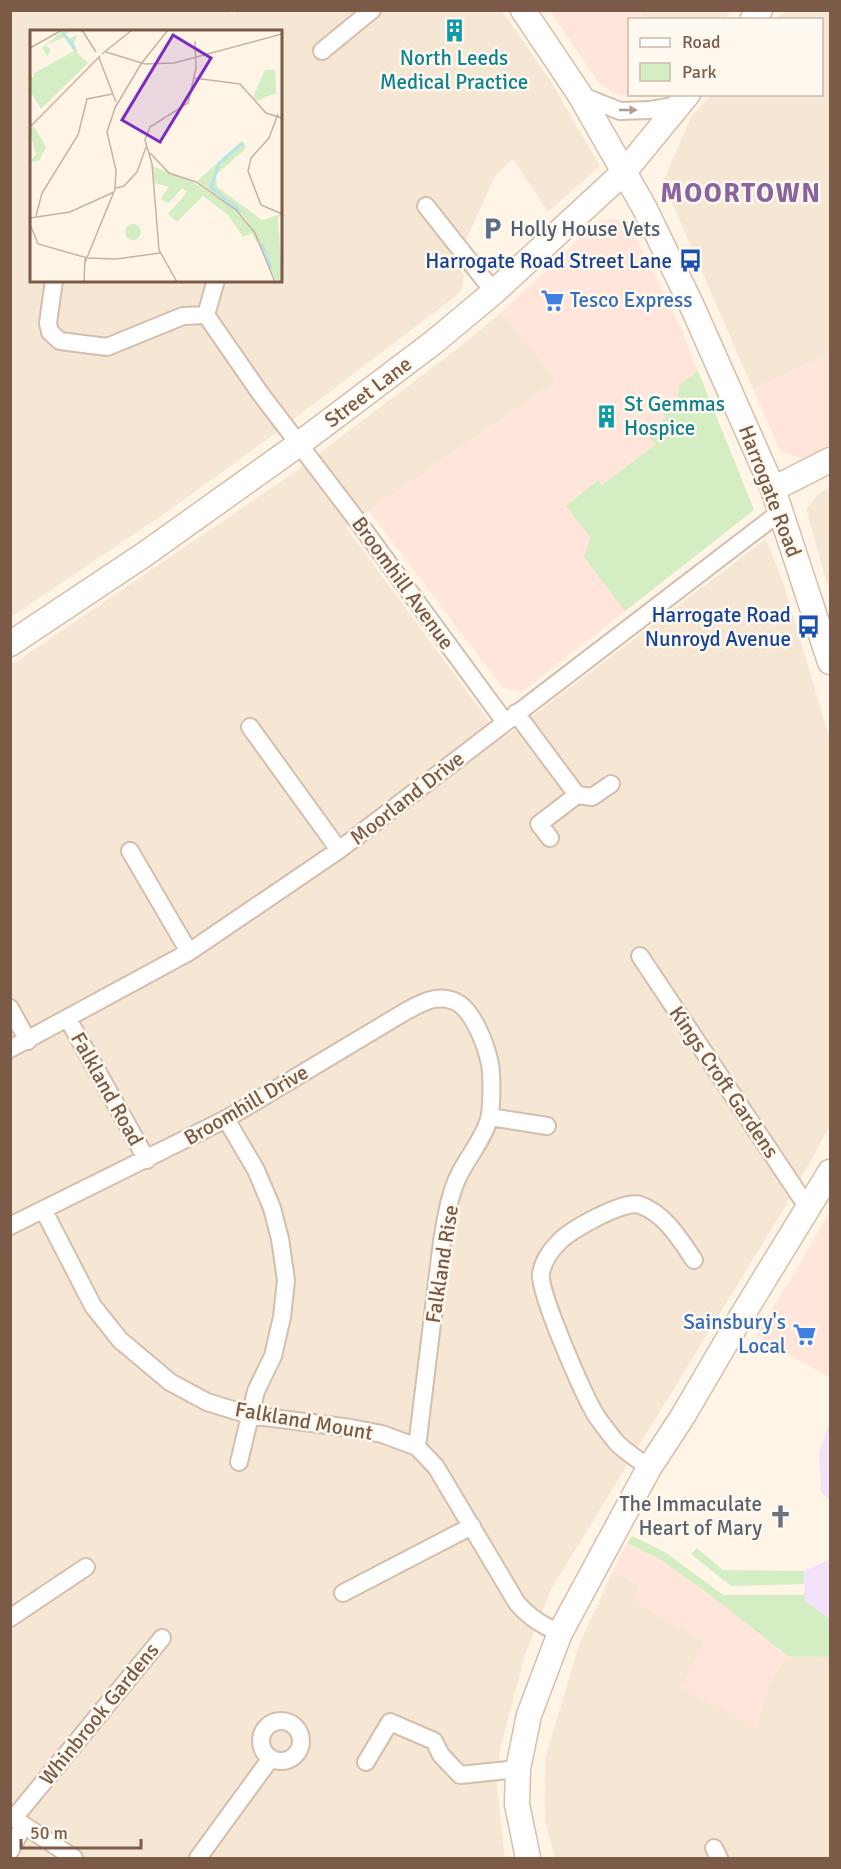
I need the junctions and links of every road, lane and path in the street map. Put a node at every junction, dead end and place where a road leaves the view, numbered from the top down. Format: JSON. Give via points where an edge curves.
{"nodes":[{"id":1,"x":372,"y":10,"type":"edge"},
{"id":2,"x":523,"y":10,"type":"edge"},
{"id":3,"x":322,"y":51,"type":"dead end"},
{"id":4,"x":580,"y":95,"type":"junction"},
{"id":5,"x":683,"y":100,"type":"edge"},
{"id":6,"x":624,"y":172,"type":"junction"},
{"id":7,"x":426,"y":206,"type":"dead end"},
{"id":8,"x":54,"y":282,"type":"edge"},
{"id":9,"x":215,"y":282,"type":"edge"},
{"id":10,"x":494,"y":292,"type":"junction"},
{"id":11,"x":206,"y":315,"type":"junction"},
{"id":12,"x":299,"y":444,"type":"junction"},
{"id":13,"x":831,"y":460,"type":"edge"},
{"id":14,"x":777,"y":501,"type":"junction"},
{"id":15,"x":10,"y":645,"type":"edge"},
{"id":16,"x":831,"y":662,"type":"edge"},
{"id":17,"x":511,"y":718,"type":"junction"},
{"id":18,"x":250,"y":727,"type":"dead end"},
{"id":19,"x":611,"y":784,"type":"dead end"},
{"id":20,"x":577,"y":795,"type":"junction"},
{"id":21,"x":550,"y":838,"type":"dead end"},
{"id":22,"x":339,"y":850,"type":"junction"},
{"id":23,"x":130,"y":851,"type":"dead end"},
{"id":24,"x":189,"y":952,"type":"junction"},
{"id":25,"x":640,"y":956,"type":"dead end"},
{"id":26,"x":10,"y":1008,"type":"edge"},
{"id":27,"x":68,"y":1019,"type":"junction"},
{"id":28,"x":474,"y":1020,"type":"joint"},
{"id":29,"x":28,"y":1041,"type":"junction"},
{"id":30,"x":10,"y":1049,"type":"edge"},
{"id":31,"x":490,"y":1117,"type":"junction"},
{"id":32,"x":226,"y":1119,"type":"junction"},
{"id":33,"x":547,"y":1126,"type":"dead end"},
{"id":34,"x":147,"y":1160,"type":"junction"},
{"id":35,"x":831,"y":1172,"type":"edge"},
{"id":36,"x":808,"y":1208,"type":"junction"},
{"id":37,"x":44,"y":1211,"type":"junction"},
{"id":38,"x":10,"y":1226,"type":"edge"},
{"id":39,"x":694,"y":1260,"type":"dead end"},
{"id":40,"x":249,"y":1415,"type":"junction"},
{"id":41,"x":417,"y":1447,"type":"junction"},
{"id":42,"x":239,"y":1462,"type":"dead end"},
{"id":43,"x":649,"y":1468,"type":"junction"},
{"id":44,"x":472,"y":1526,"type":"junction"},
{"id":45,"x":86,"y":1568,"type":"dead end"},
{"id":46,"x":343,"y":1593,"type":"dead end"},
{"id":47,"x":10,"y":1618,"type":"edge"},
{"id":48,"x":560,"y":1633,"type":"junction"},
{"id":49,"x":162,"y":1638,"type":"dead end"},
{"id":50,"x":271,"y":1758,"type":"dead end"},
{"id":51,"x":366,"y":1762,"type":"dead end"},
{"id":52,"x":518,"y":1769,"type":"junction"},
{"id":53,"x":16,"y":1820,"type":"edge"},
{"id":54,"x":10,"y":1851,"type":"edge"},
{"id":55,"x":74,"y":1858,"type":"edge"},
{"id":56,"x":198,"y":1858,"type":"edge"},
{"id":57,"x":528,"y":1858,"type":"edge"}],
"edges":[{"from":1,"to":3,"type":"street"},
{"from":2,"to":4,"type":"street","name":"Harrogate Road"},
{"from":4,"to":5,"type":"street","one_way":true,"via":[[620,111],[650,110]]},
{"from":4,"to":6,"type":"street","name":"Harrogate Road"},
{"from":5,"to":6,"type":"street","name":"Street Lane"},
{"from":6,"to":10,"type":"street","name":"Street Lane"},
{"from":6,"to":14,"type":"street","name":"Harrogate Road","via":[[692,306]]},
{"from":7,"to":10,"type":"street"},
{"from":8,"to":11,"type":"street","via":[[48,323],[50,333],[60,341],[107,347],[183,316]]},
{"from":9,"to":11,"type":"street"},
{"from":10,"to":12,"type":"street","name":"Street Lane"},
{"from":11,"to":12,"type":"street","name":"Broomhill Avenue"},
{"from":12,"to":15,"type":"street","name":"Street Lane"},
{"from":12,"to":17,"type":"street","name":"Broomhill Avenue"},
{"from":13,"to":14,"type":"street"},
{"from":14,"to":16,"type":"street","name":"Harrogate Road"},
{"from":14,"to":17,"type":"street","name":"Moorland Drive"},
{"from":17,"to":20,"type":"street","name":"Broomhill Avenue"},
{"from":17,"to":22,"type":"street","name":"Moorland Drive"},
{"from":18,"to":22,"type":"street"},
{"from":19,"to":20,"type":"street","via":[[592,797]]},
{"from":20,"to":21,"type":"street","via":[[539,824]]},
{"from":22,"to":24,"type":"street","name":"Moorland Drive"},
{"from":23,"to":24,"type":"street"},
{"from":24,"to":27,"type":"street","name":"Moorland Drive"},
{"from":25,"to":36,"type":"street","name":"Kings Croft Gardens"},
{"from":26,"to":29,"type":"street"},
{"from":27,"to":29,"type":"street","name":"Moorland Drive"},
{"from":27,"to":34,"type":"street","name":"Falkland Road"},
{"from":28,"to":31,"type":"street","name":"Falkland Rise","via":[[490,1065]]},
{"from":28,"to":32,"type":"street","name":"Broomhill Drive","via":[[452,1000],[431,999]]},
{"from":29,"to":30,"type":"street","name":"Moorland Drive"},
{"from":31,"to":33,"type":"street"},
{"from":31,"to":41,"type":"street","name":"Falkland Rise","via":[[480,1143],[459,1175],[448,1208]]},
{"from":32,"to":34,"type":"street","name":"Broomhill Drive"},
{"from":32,"to":40,"type":"street","via":[[256,1170],[272,1208],[286,1280],[273,1356]]},
{"from":34,"to":37,"type":"street","name":"Broomhill Drive"},
{"from":35,"to":36,"type":"street"},
{"from":36,"to":43,"type":"street"},
{"from":37,"to":38,"type":"street","name":"Broomhill Drive"},
{"from":37,"to":40,"type":"street","name":"Falkland Mount","via":[[93,1306],[120,1340],[170,1382],[207,1402]]},
{"from":39,"to":43,"type":"street","via":[[671,1228],[650,1209],[637,1204],[623,1206],[560,1240],[541,1273],[542,1290],[597,1416],[617,1443]]},
{"from":40,"to":41,"type":"street","name":"Falkland Mount","via":[[351,1428]]},
{"from":40,"to":42,"type":"street"},
{"from":41,"to":44,"type":"street","name":"Falkland Mount","via":[[436,1467]]},
{"from":43,"to":48,"type":"street"},
{"from":44,"to":46,"type":"street"},
{"from":44,"to":48,"type":"street","name":"Falkland Mount","via":[[517,1603],[536,1622]]},
{"from":45,"to":47,"type":"street"},
{"from":48,"to":52,"type":"street","via":[[529,1715]]},
{"from":49,"to":53,"type":"street","name":"Whinbrook Gardens"},
{"from":50,"to":56,"type":"street"},
{"from":51,"to":52,"type":"street","via":[[390,1722],[434,1741],[460,1775]]},
{"from":52,"to":57,"type":"street","via":[[517,1804]]},
{"from":53,"to":54,"type":"street","name":"Whinbrook Gardens"},
{"from":53,"to":55,"type":"street"}]}
